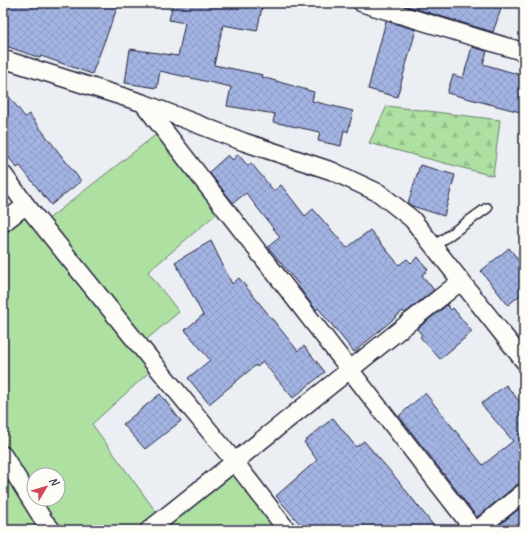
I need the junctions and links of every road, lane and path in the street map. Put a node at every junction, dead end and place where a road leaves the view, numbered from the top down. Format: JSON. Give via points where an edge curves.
{"nodes":[{"id":1,"x":362,"y":3,"type":"edge"},
{"id":2,"x":524,"y":52,"type":"edge"},
{"id":3,"x":3,"y":59,"type":"edge"},
{"id":4,"x":143,"y":103,"type":"junction"},
{"id":5,"x":3,"y":174,"type":"edge"},
{"id":6,"x":26,"y":205,"type":"junction"},
{"id":7,"x":487,"y":208,"type":"dead end"},
{"id":8,"x":3,"y":223,"type":"edge"},
{"id":9,"x":434,"y":246,"type":"junction"},
{"id":10,"x":461,"y":281,"type":"junction"},
{"id":11,"x":524,"y":360,"type":"edge"},
{"id":12,"x":350,"y":370,"type":"junction"},
{"id":13,"x":3,"y":455,"type":"edge"},
{"id":14,"x":234,"y":461,"type":"junction"},
{"id":15,"x":524,"y":492,"type":"edge"},
{"id":16,"x":52,"y":530,"type":"edge"},
{"id":17,"x":149,"y":530,"type":"edge"},
{"id":18,"x":287,"y":530,"type":"edge"},
{"id":19,"x":474,"y":530,"type":"edge"},
{"id":20,"x":477,"y":530,"type":"edge"}],
"edges":[{"from":1,"to":2,"type":"street"},
{"from":3,"to":4,"type":"street"},
{"from":4,"to":9,"type":"street","via":[[244,142],[332,171],[379,193],[412,219]]},
{"from":4,"to":12,"type":"street"},
{"from":5,"to":6,"type":"street"},
{"from":6,"to":8,"type":"street"},
{"from":6,"to":14,"type":"street"},
{"from":7,"to":9,"type":"lane"},
{"from":9,"to":10,"type":"street"},
{"from":10,"to":11,"type":"street"},
{"from":10,"to":12,"type":"street"},
{"from":12,"to":14,"type":"street"},
{"from":12,"to":19,"type":"street"},
{"from":13,"to":16,"type":"street"},
{"from":14,"to":17,"type":"street"},
{"from":14,"to":18,"type":"street"},
{"from":15,"to":20,"type":"street"}]}
